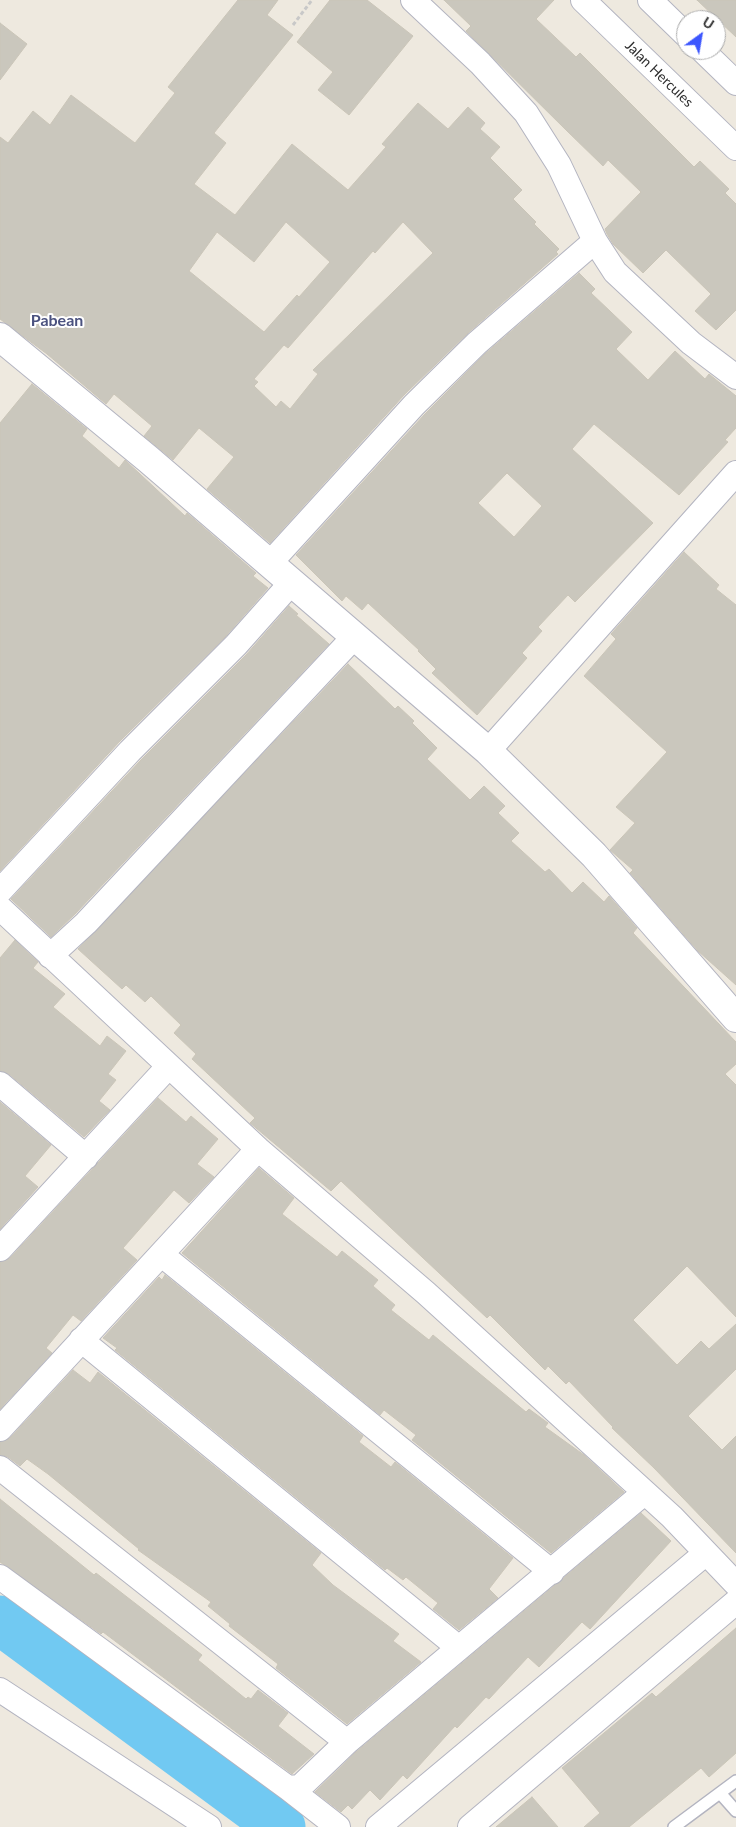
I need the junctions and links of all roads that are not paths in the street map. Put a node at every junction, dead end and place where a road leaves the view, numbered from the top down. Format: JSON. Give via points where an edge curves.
{"nodes":[{"id":1,"x":413,"y":0,"type":"edge"},
{"id":2,"x":583,"y":0,"type":"edge"},
{"id":3,"x":650,"y":0,"type":"edge"},
{"id":4,"x":676,"y":25,"type":"edge"},
{"id":5,"x":712,"y":60,"type":"edge"},
{"id":6,"x":736,"y":83,"type":"edge"},
{"id":7,"x":736,"y":148,"type":"edge"},
{"id":8,"x":595,"y":241,"type":"junction"},
{"id":9,"x":0,"y":337,"type":"edge"},
{"id":10,"x":736,"y":377,"type":"edge"},
{"id":11,"x":736,"y":473,"type":"edge"},
{"id":12,"x":270,"y":563,"type":"junction"},
{"id":13,"x":292,"y":582,"type":"junction"},
{"id":14,"x":355,"y":636,"type":"junction"},
{"id":15,"x":488,"y":751,"type":"junction"},
{"id":16,"x":0,"y":891,"type":"edge"},
{"id":17,"x":0,"y":908,"type":"edge"},
{"id":18,"x":50,"y":956,"type":"junction"},
{"id":19,"x":736,"y":1018,"type":"edge"},
{"id":20,"x":168,"y":1067,"type":"junction"},
{"id":21,"x":0,"y":1084,"type":"edge"},
{"id":22,"x":258,"y":1149,"type":"junction"},
{"id":23,"x":86,"y":1158,"type":"junction"},
{"id":24,"x":0,"y":1249,"type":"edge"},
{"id":25,"x":162,"y":1255,"type":"junction"},
{"id":26,"x":81,"y":1340,"type":"junction"},
{"id":27,"x":0,"y":1429,"type":"edge"},
{"id":28,"x":0,"y":1468,"type":"edge"},
{"id":29,"x":644,"y":1493,"type":"junction"},
{"id":30,"x":706,"y":1553,"type":"junction"},
{"id":31,"x":552,"y":1572,"type":"junction"},
{"id":32,"x":0,"y":1578,"type":"edge"},
{"id":33,"x":736,"y":1584,"type":"edge"},
{"id":34,"x":736,"y":1602,"type":"edge"},
{"id":35,"x":459,"y":1648,"type":"junction"},
{"id":36,"x":3,"y":1698,"type":"edge"},
{"id":37,"x":347,"y":1742,"type":"junction"},
{"id":38,"x":736,"y":1781,"type":"edge"},
{"id":39,"x":288,"y":1788,"type":"junction"},
{"id":40,"x":720,"y":1793,"type":"junction"},
{"id":41,"x":736,"y":1811,"type":"edge"},
{"id":42,"x":209,"y":1827,"type":"edge"},
{"id":43,"x":338,"y":1827,"type":"edge"},
{"id":44,"x":378,"y":1827,"type":"edge"},
{"id":45,"x":470,"y":1827,"type":"edge"},
{"id":46,"x":674,"y":1827,"type":"edge"}],
"edges":[{"from":1,"to":8,"type":"street","via":[[480,63],[526,114],[559,165]]},
{"from":2,"to":7,"type":"street","name":"Jalan Hercules"},
{"from":3,"to":4,"type":"street"},
{"from":5,"to":6,"type":"street"},
{"from":8,"to":10,"type":"street","via":[[615,272],[691,343]]},
{"from":8,"to":12,"type":"street","via":[[477,343],[414,405]]},
{"from":9,"to":12,"type":"street"},
{"from":11,"to":15,"type":"street"},
{"from":12,"to":13,"type":"street"},
{"from":13,"to":14,"type":"street"},
{"from":13,"to":16,"type":"street","via":[[236,646],[130,751]]},
{"from":14,"to":15,"type":"street"},
{"from":14,"to":18,"type":"street","via":[[86,923]]},
{"from":15,"to":19,"type":"street","via":[[594,855]]},
{"from":17,"to":18,"type":"street"},
{"from":18,"to":20,"type":"street"},
{"from":20,"to":22,"type":"street"},
{"from":20,"to":23,"type":"street"},
{"from":21,"to":23,"type":"street"},
{"from":22,"to":25,"type":"street"},
{"from":22,"to":29,"type":"street","via":[[426,1293]]},
{"from":23,"to":24,"type":"street"},
{"from":25,"to":26,"type":"street"},
{"from":25,"to":31,"type":"street"},
{"from":26,"to":27,"type":"street"},
{"from":26,"to":35,"type":"street"},
{"from":28,"to":37,"type":"street"},
{"from":29,"to":30,"type":"street"},
{"from":29,"to":31,"type":"street"},
{"from":30,"to":33,"type":"street"},
{"from":30,"to":44,"type":"street"},
{"from":31,"to":35,"type":"street"},
{"from":32,"to":39,"type":"street"},
{"from":34,"to":45,"type":"street"},
{"from":35,"to":37,"type":"street"},
{"from":36,"to":42,"type":"street"},
{"from":37,"to":39,"type":"street","via":[[300,1787]]},
{"from":38,"to":40,"type":"lane"},
{"from":39,"to":43,"type":"street"},
{"from":40,"to":41,"type":"lane"},
{"from":40,"to":46,"type":"lane"}]}
